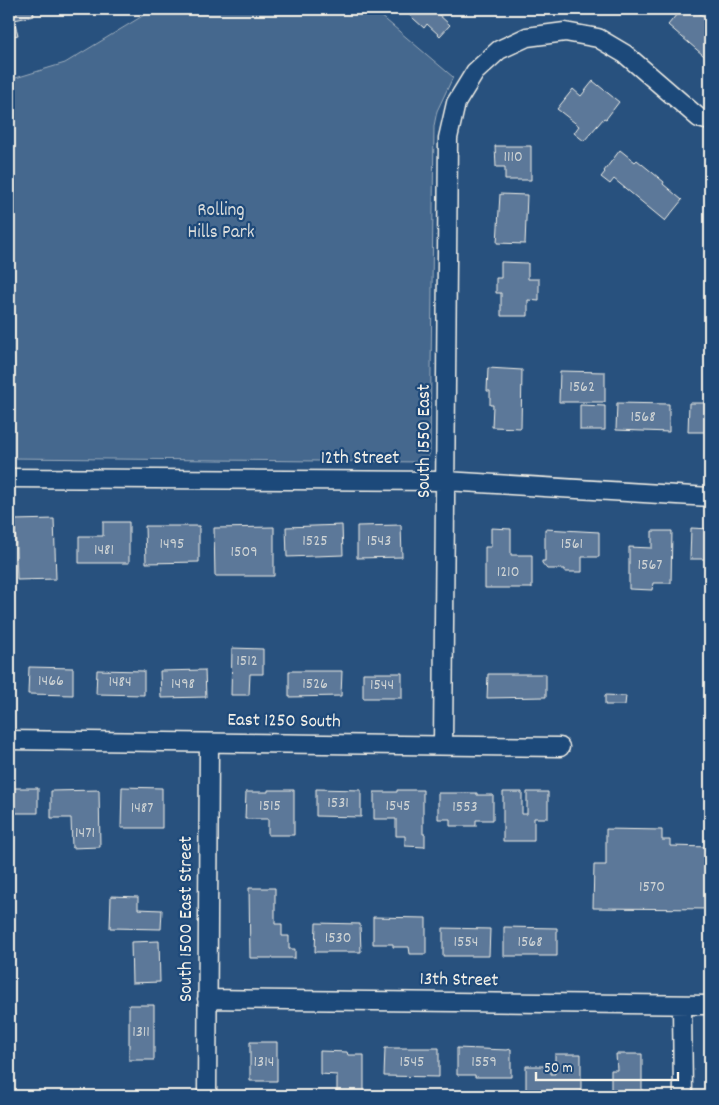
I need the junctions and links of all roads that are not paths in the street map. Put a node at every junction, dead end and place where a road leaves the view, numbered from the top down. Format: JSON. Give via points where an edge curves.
{"nodes":[{"id":1,"x":710,"y":121,"type":"edge"},
{"id":2,"x":9,"y":478,"type":"edge"},
{"id":3,"x":446,"y":481,"type":"junction"},
{"id":4,"x":710,"y":497,"type":"edge"},
{"id":5,"x":9,"y":740,"type":"edge"},
{"id":6,"x":209,"y":743,"type":"junction"},
{"id":7,"x":443,"y":745,"type":"junction"},
{"id":8,"x":560,"y":747,"type":"dead end"},
{"id":9,"x":207,"y":999,"type":"junction"},
{"id":10,"x":682,"y":1004,"type":"junction"},
{"id":11,"x":710,"y":1005,"type":"edge"},
{"id":12,"x":207,"y":1096,"type":"edge"},
{"id":13,"x":683,"y":1096,"type":"edge"}],
"edges":[{"from":1,"to":3,"type":"street","name":"South 1550 East","via":[[699,118],[625,54],[598,38],[565,32],[527,37],[498,50],[475,72],[456,103],[448,138]]},
{"from":2,"to":3,"type":"street","name":"12th Street"},
{"from":3,"to":4,"type":"street","name":"12th Street"},
{"from":3,"to":7,"type":"street","name":"South 1550 East"},
{"from":5,"to":6,"type":"street","name":"East 1250 South"},
{"from":6,"to":7,"type":"street","name":"East 1250 South"},
{"from":6,"to":9,"type":"street","name":"South 1500 East Street"},
{"from":7,"to":8,"type":"street","name":"East 1250 South"},
{"from":9,"to":10,"type":"street","name":"13th Street"},
{"from":9,"to":12,"type":"street","name":"South 1500 East Street"},
{"from":10,"to":11,"type":"street","name":"13th Street"},
{"from":10,"to":13,"type":"street"}]}
